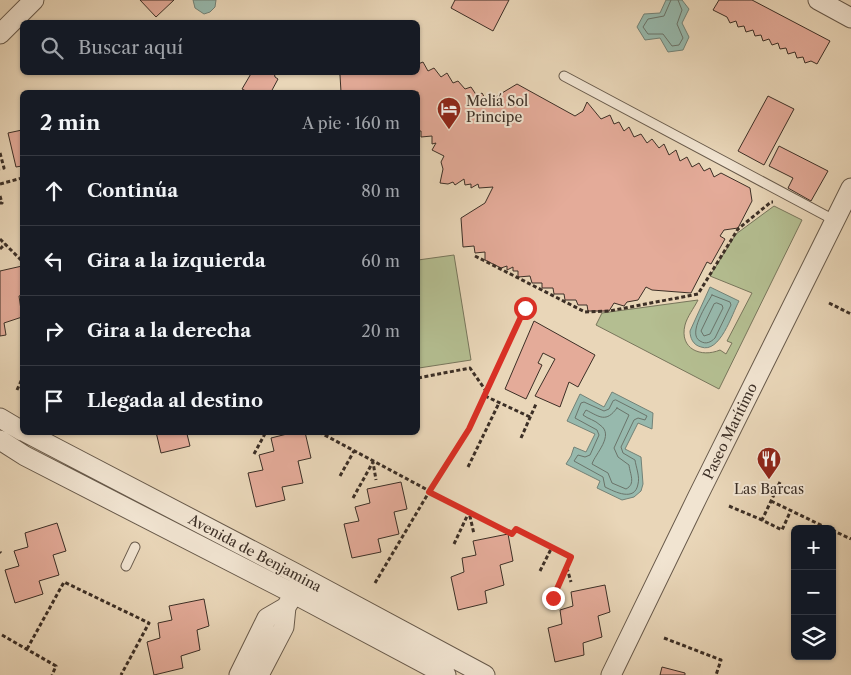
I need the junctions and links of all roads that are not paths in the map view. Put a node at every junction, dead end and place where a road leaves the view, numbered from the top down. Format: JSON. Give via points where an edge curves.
{"nodes":[{"id":1,"x":34,"y":0,"type":"edge"},
{"id":2,"x":818,"y":0,"type":"edge"},
{"id":3,"x":851,"y":18,"type":"edge"},
{"id":4,"x":0,"y":34,"type":"edge"},
{"id":5,"x":564,"y":76,"type":"dead end"},
{"id":6,"x":851,"y":188,"type":"edge"},
{"id":7,"x":834,"y":220,"type":"junction"},
{"id":8,"x":0,"y":418,"type":"edge"},
{"id":9,"x":20,"y":430,"type":"edge"},
{"id":10,"x":30,"y":435,"type":"edge"},
{"id":11,"x":0,"y":440,"type":"edge"},
{"id":12,"x":135,"y":548,"type":"dead end"},
{"id":13,"x":126,"y":566,"type":"dead end"},
{"id":14,"x":290,"y":600,"type":"junction"},
{"id":15,"x":267,"y":618,"type":"junction"},
{"id":16,"x":284,"y":627,"type":"junction"},
{"id":17,"x":239,"y":675,"type":"edge"},
{"id":18,"x":259,"y":675,"type":"edge"},
{"id":19,"x":446,"y":675,"type":"edge"},
{"id":20,"x":485,"y":675,"type":"edge"},
{"id":21,"x":611,"y":675,"type":"edge"}],
"edges":[{"from":1,"to":4,"type":"street"},
{"from":2,"to":3,"type":"street"},
{"from":5,"to":7,"type":"lane"},
{"from":6,"to":7,"type":"street","name":"Paseo Marítimo"},
{"from":7,"to":21,"type":"street","name":"Paseo Marítimo"},
{"from":8,"to":9,"type":"street","name":"Avenida de Benjamina"},
{"from":10,"to":20,"type":"street","name":"Avenida de Benjamina"},
{"from":11,"to":14,"type":"street","name":"Avenida de Benjamina"},
{"from":12,"to":13,"type":"lane"},
{"from":14,"to":15,"type":"street"},
{"from":14,"to":16,"type":"street"},
{"from":14,"to":19,"type":"street","name":"Avenida de Benjamina"},
{"from":15,"to":16,"type":"lane"},
{"from":15,"to":17,"type":"street"},
{"from":16,"to":18,"type":"street"}]}
